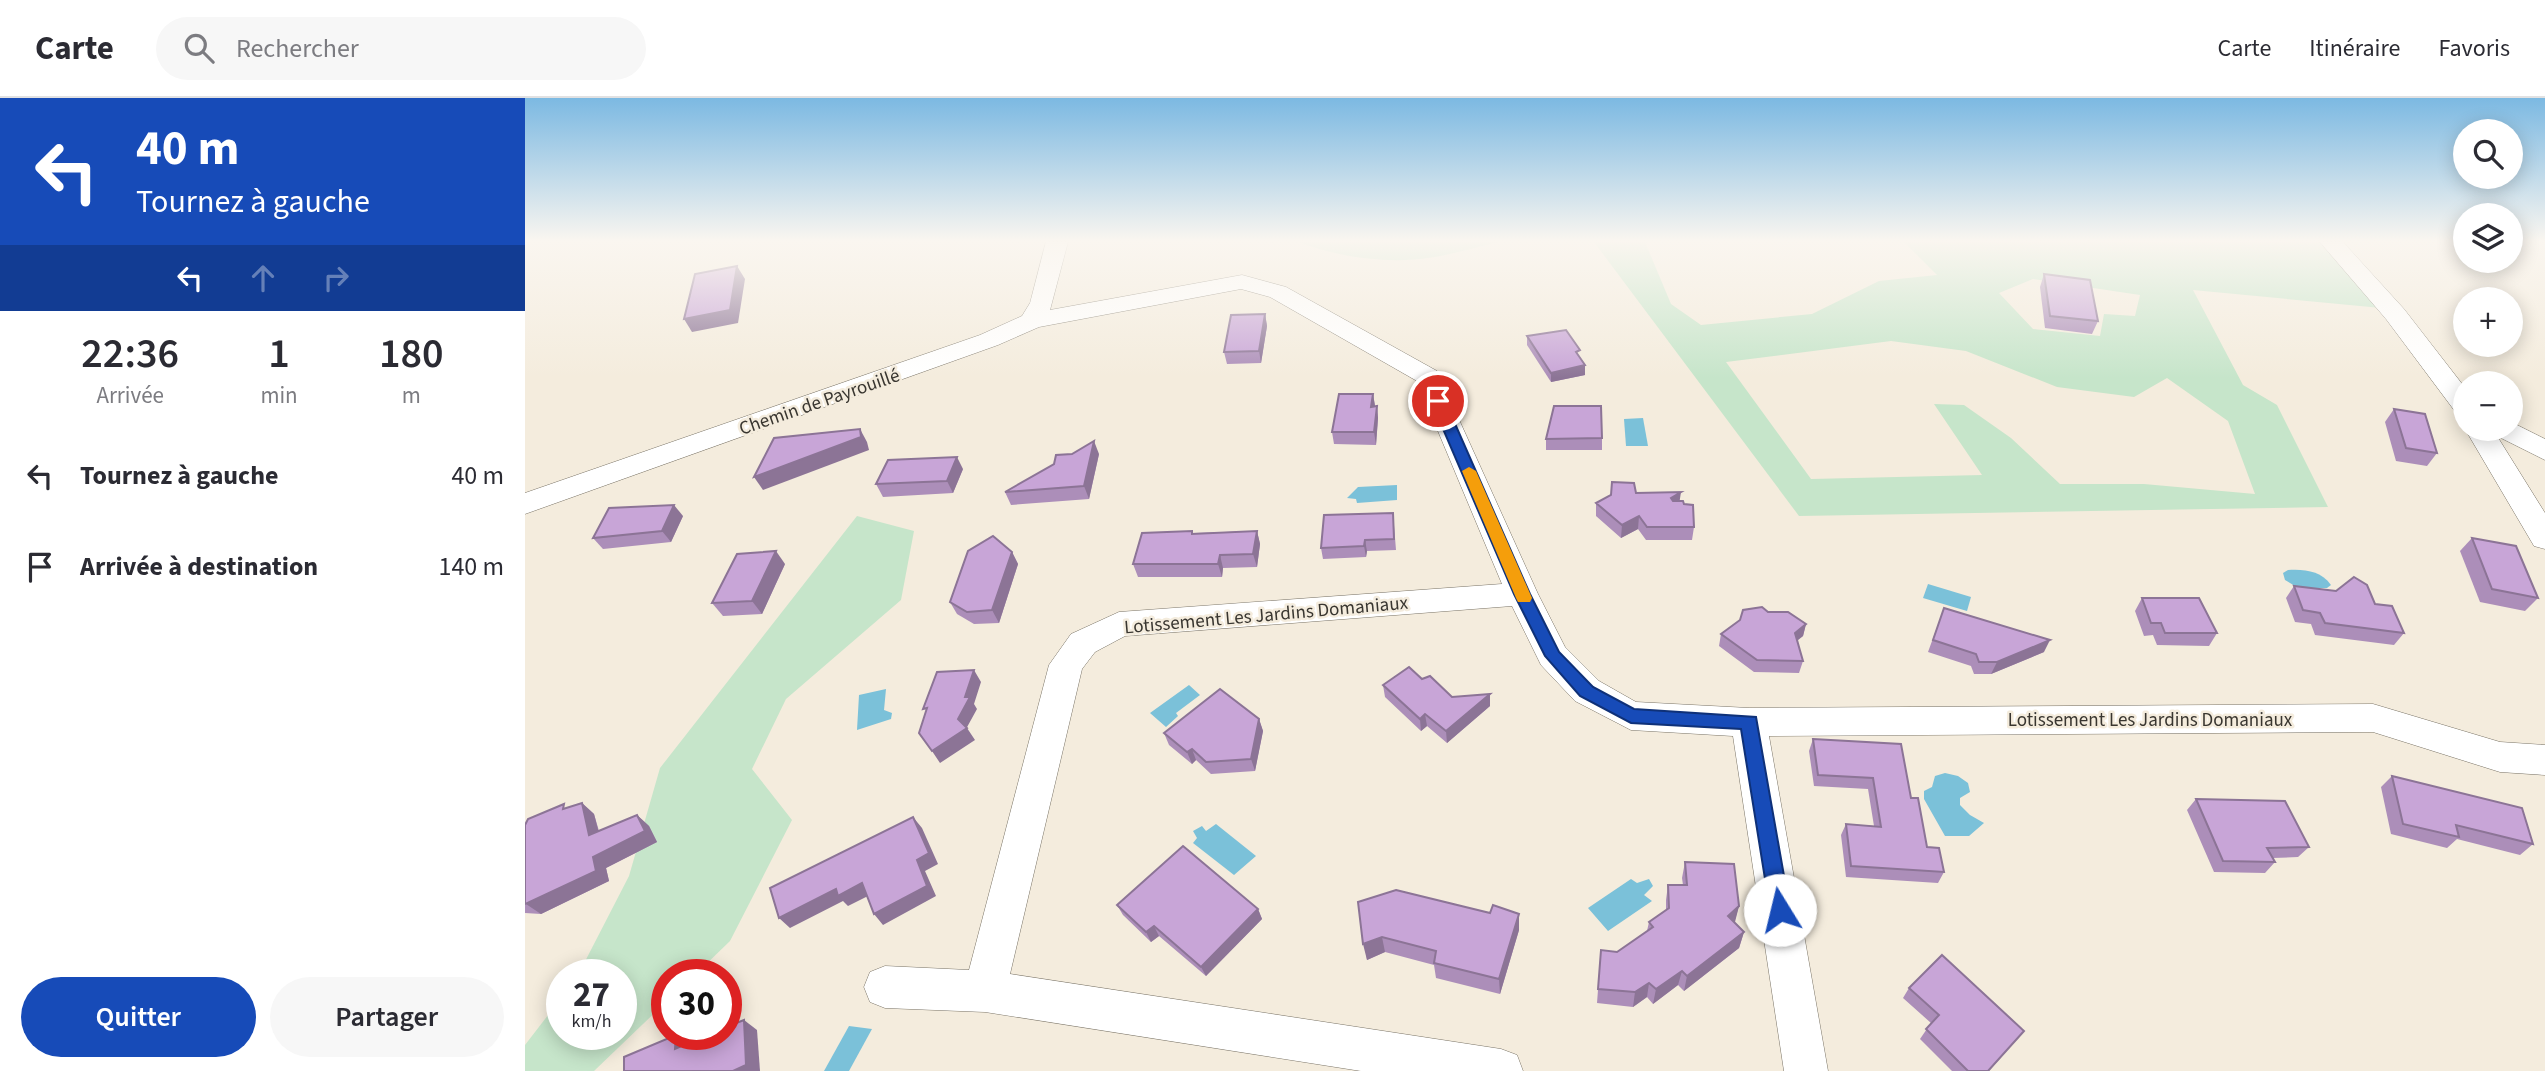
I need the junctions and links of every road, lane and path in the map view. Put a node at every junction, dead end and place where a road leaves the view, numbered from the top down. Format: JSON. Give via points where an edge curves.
{"nodes":[{"id":1,"x":1046,"y":287,"type":"edge"},
{"id":2,"x":1213,"y":287,"type":"edge"},
{"id":3,"x":1261,"y":287,"type":"edge"},
{"id":4,"x":2370,"y":287,"type":"edge"},
{"id":5,"x":1032,"y":321,"type":"junction"},
{"id":6,"x":2453,"y":391,"type":"edge"},
{"id":7,"x":2523,"y":439,"type":"edge"},
{"id":8,"x":2486,"y":441,"type":"edge"},
{"id":9,"x":2545,"y":451,"type":"edge"},
{"id":10,"x":525,"y":504,"type":"edge"},
{"id":11,"x":2545,"y":538,"type":"edge"},
{"id":12,"x":1522,"y":594,"type":"junction"},
{"id":13,"x":1749,"y":722,"type":"junction"},
{"id":14,"x":2545,"y":760,"type":"edge"},
{"id":15,"x":885,"y":987,"type":"dead end"},
{"id":16,"x":985,"y":991,"type":"junction"},
{"id":17,"x":1501,"y":1071,"type":"edge"},
{"id":18,"x":1806,"y":1071,"type":"edge"}],
"edges":[{"from":1,"to":5,"type":"street"},
{"from":2,"to":5,"type":"street","name":"Lotissement Les Jardins Domaniaux"},
{"from":3,"to":12,"type":"street","name":"Lotissement Les Jardins Domaniaux","via":[[1278,292],[1428,377]]},
{"from":4,"to":6,"type":"street"},
{"from":5,"to":10,"type":"street","name":"Chemin de Payrouillé"},
{"from":7,"to":9,"type":"street"},
{"from":8,"to":11,"type":"street"},
{"from":12,"to":13,"type":"street","name":"Lotissement Les Jardins Domaniaux","via":[[1553,656],[1587,691],[1631,716]]},
{"from":12,"to":16,"type":"street","name":"Lotissement Les Jardins Domaniaux","via":[[1119,624],[1083,643],[1066,665]]},
{"from":13,"to":14,"type":"street","name":"Lotissement Les Jardins Domaniaux","via":[[2373,718],[2500,757]]},
{"from":13,"to":18,"type":"street"},
{"from":15,"to":16,"type":"street"},
{"from":16,"to":17,"type":"street"}]}
